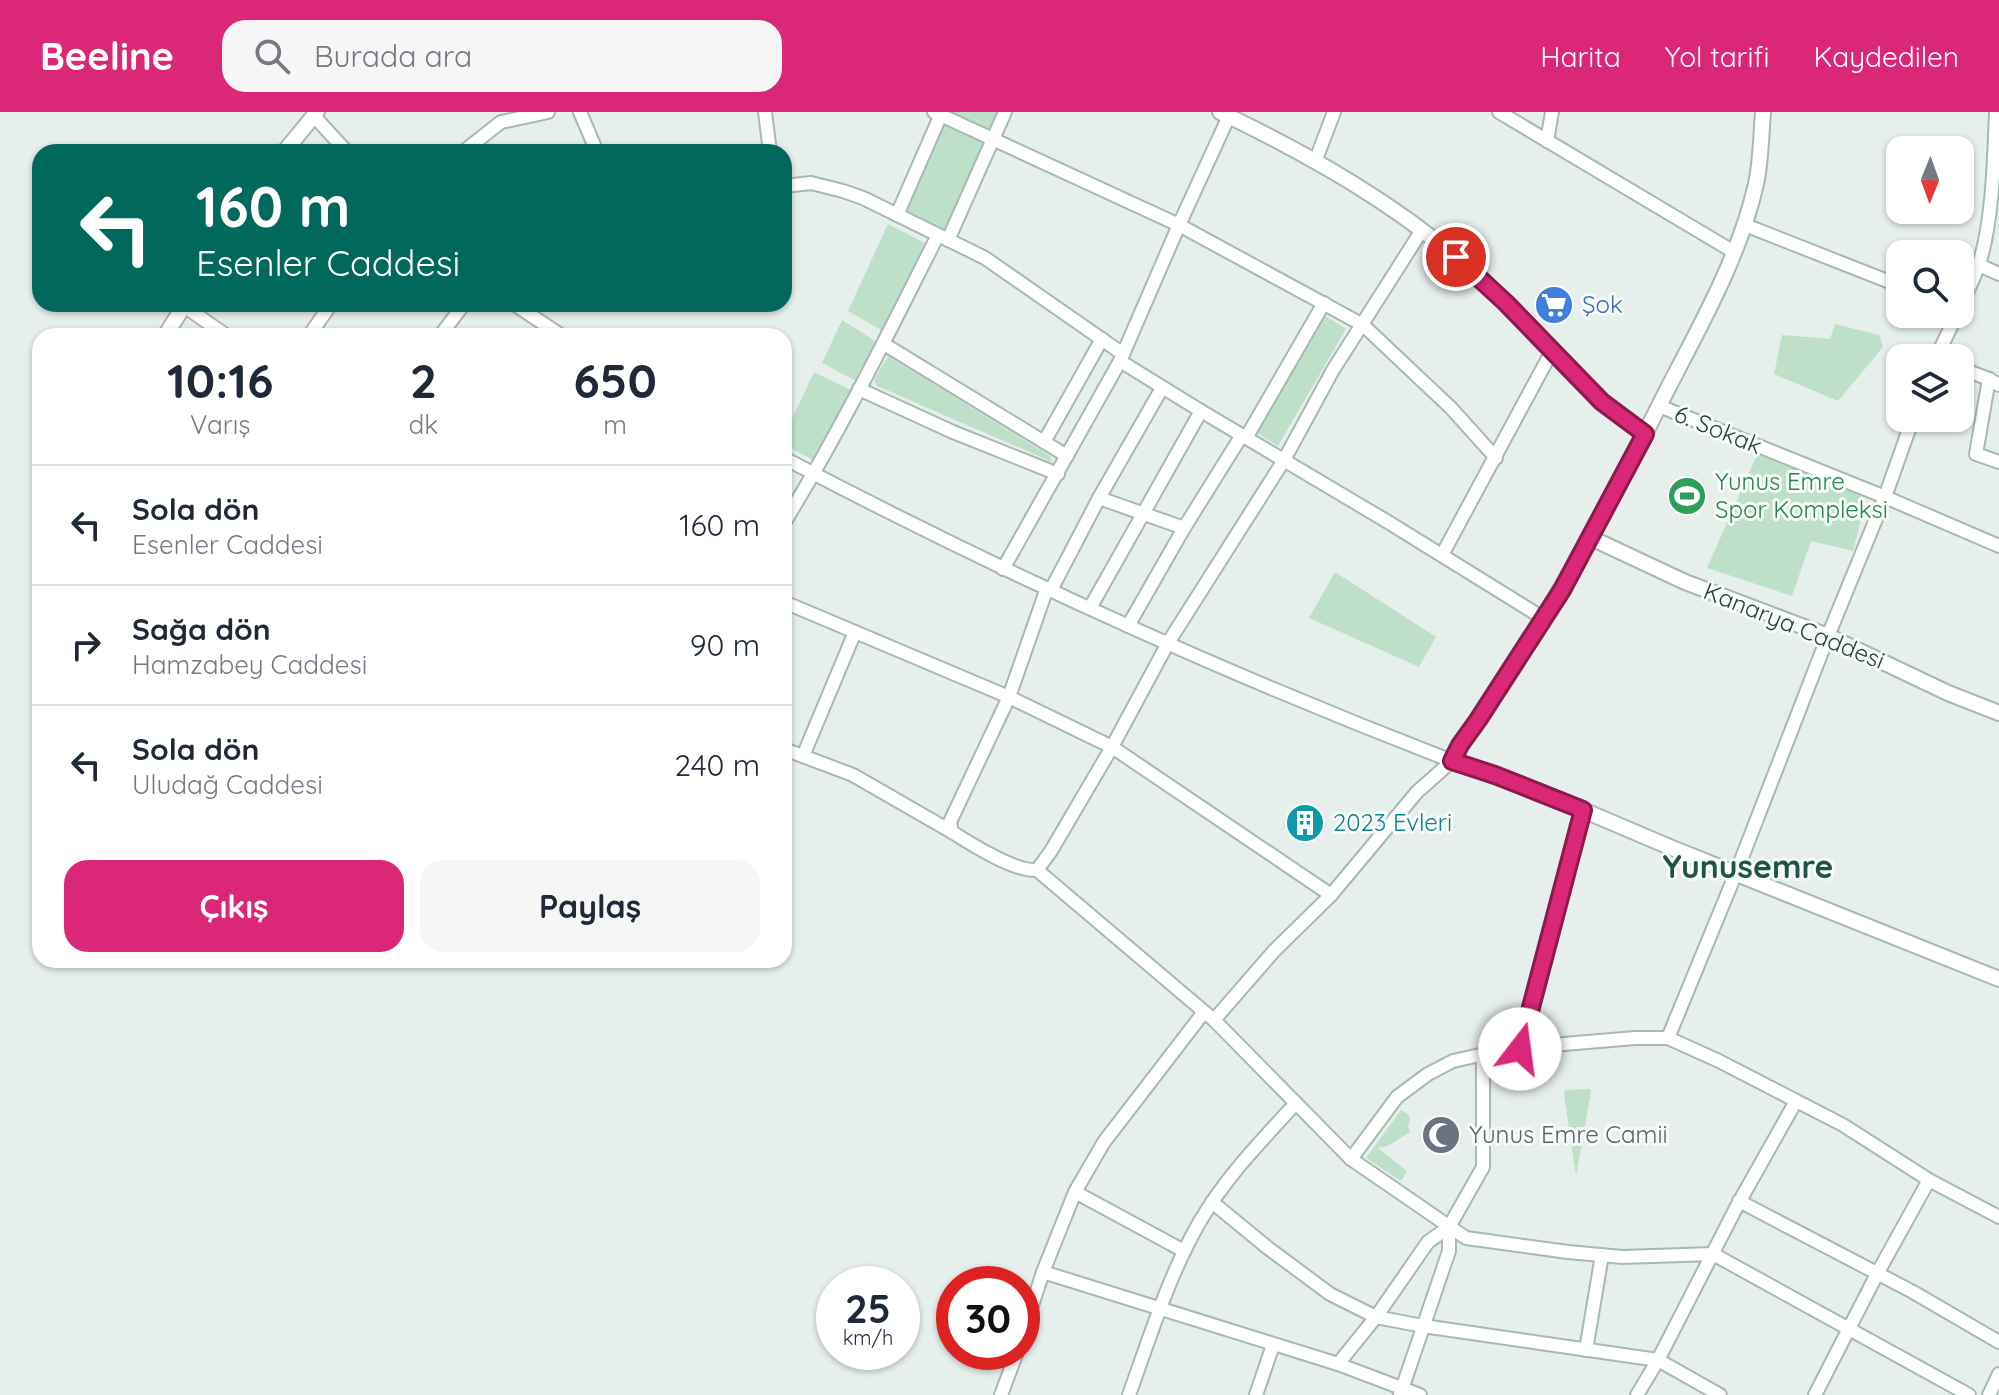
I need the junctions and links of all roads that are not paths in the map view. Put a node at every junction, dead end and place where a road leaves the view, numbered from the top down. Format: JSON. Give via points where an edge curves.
{"nodes":[{"id":1,"x":548,"y":112,"type":"edge"},
{"id":2,"x":580,"y":112,"type":"edge"},
{"id":3,"x":765,"y":112,"type":"edge"},
{"id":4,"x":1005,"y":112,"type":"edge"},
{"id":5,"x":1334,"y":112,"type":"edge"},
{"id":6,"x":1499,"y":112,"type":"edge"},
{"id":7,"x":1552,"y":112,"type":"edge"},
{"id":8,"x":1763,"y":112,"type":"edge"},
{"id":9,"x":1996,"y":112,"type":"edge"},
{"id":10,"x":315,"y":113,"type":"edge"},
{"id":11,"x":939,"y":113,"type":"edge"},
{"id":12,"x":1225,"y":114,"type":"edge"},
{"id":13,"x":993,"y":140,"type":"junction"},
{"id":14,"x":1547,"y":141,"type":"junction"},
{"id":15,"x":290,"y":144,"type":"edge"},
{"id":16,"x":340,"y":144,"type":"edge"},
{"id":17,"x":473,"y":144,"type":"edge"},
{"id":18,"x":594,"y":144,"type":"edge"},
{"id":19,"x":769,"y":144,"type":"edge"},
{"id":20,"x":1315,"y":162,"type":"junction"},
{"id":21,"x":792,"y":185,"type":"edge"},
{"id":22,"x":897,"y":215,"type":"junction"},
{"id":23,"x":1179,"y":225,"type":"junction"},
{"id":24,"x":1745,"y":225,"type":"junction"},
{"id":25,"x":1422,"y":230,"type":"junction"},
{"id":26,"x":943,"y":238,"type":"junction"},
{"id":27,"x":1734,"y":252,"type":"junction"},
{"id":28,"x":1979,"y":265,"type":"junction"},
{"id":29,"x":1999,"y":274,"type":"edge"},
{"id":30,"x":1974,"y":276,"type":"edge"},
{"id":31,"x":1886,"y":280,"type":"edge"},
{"id":32,"x":1324,"y":303,"type":"junction"},
{"id":33,"x":194,"y":312,"type":"edge"},
{"id":34,"x":526,"y":312,"type":"edge"},
{"id":35,"x":1363,"y":325,"type":"junction"},
{"id":36,"x":216,"y":328,"type":"edge"},
{"id":37,"x":550,"y":328,"type":"edge"},
{"id":38,"x":1102,"y":339,"type":"junction"},
{"id":39,"x":884,"y":344,"type":"junction"},
{"id":40,"x":1552,"y":351,"type":"junction"},
{"id":41,"x":1122,"y":358,"type":"junction"},
{"id":42,"x":1974,"y":374,"type":"edge"},
{"id":43,"x":1994,"y":382,"type":"edge"},
{"id":44,"x":1162,"y":388,"type":"junction"},
{"id":45,"x":859,"y":389,"type":"junction"},
{"id":46,"x":1659,"y":406,"type":"junction"},
{"id":47,"x":1201,"y":411,"type":"junction"},
{"id":48,"x":1908,"y":432,"type":"edge"},
{"id":49,"x":1645,"y":434,"type":"junction"},
{"id":50,"x":1244,"y":436,"type":"junction"},
{"id":51,"x":1044,"y":442,"type":"junction"},
{"id":52,"x":1067,"y":456,"type":"junction"},
{"id":53,"x":1496,"y":458,"type":"junction"},
{"id":54,"x":1284,"y":460,"type":"junction"},
{"id":55,"x":792,"y":462,"type":"edge"},
{"id":56,"x":1999,"y":462,"type":"edge"},
{"id":57,"x":814,"y":474,"type":"junction"},
{"id":58,"x":1058,"y":474,"type":"junction"},
{"id":59,"x":1885,"y":497,"type":"junction"},
{"id":60,"x":1099,"y":498,"type":"junction"},
{"id":61,"x":792,"y":510,"type":"edge"},
{"id":62,"x":1142,"y":514,"type":"junction"},
{"id":63,"x":1184,"y":528,"type":"junction"},
{"id":64,"x":1589,"y":537,"type":"junction"},
{"id":65,"x":1999,"y":546,"type":"edge"},
{"id":66,"x":1442,"y":555,"type":"junction"},
{"id":67,"x":1003,"y":569,"type":"junction"},
{"id":68,"x":1049,"y":589,"type":"junction"},
{"id":69,"x":792,"y":605,"type":"edge"},
{"id":70,"x":1090,"y":608,"type":"junction"},
{"id":71,"x":1543,"y":618,"type":"junction"},
{"id":72,"x":1128,"y":626,"type":"junction"},
{"id":73,"x":855,"y":632,"type":"junction"},
{"id":74,"x":1828,"y":636,"type":"junction"},
{"id":75,"x":1168,"y":643,"type":"junction"},
{"id":76,"x":1009,"y":697,"type":"junction"},
{"id":77,"x":1999,"y":713,"type":"edge"},
{"id":78,"x":1112,"y":747,"type":"junction"},
{"id":79,"x":792,"y":752,"type":"edge"},
{"id":80,"x":803,"y":756,"type":"junction"},
{"id":81,"x":1452,"y":761,"type":"junction"},
{"id":82,"x":1583,"y":810,"type":"junction"},
{"id":83,"x":952,"y":832,"type":"junction"},
{"id":84,"x":1037,"y":870,"type":"junction"},
{"id":85,"x":1736,"y":873,"type":"junction"},
{"id":86,"x":1331,"y":895,"type":"junction"},
{"id":87,"x":1999,"y":979,"type":"edge"},
{"id":88,"x":1209,"y":1016,"type":"junction"},
{"id":89,"x":1668,"y":1038,"type":"junction"},
{"id":90,"x":1520,"y":1049,"type":"junction"},
{"id":91,"x":1483,"y":1054,"type":"junction"},
{"id":92,"x":1796,"y":1101,"type":"junction"},
{"id":93,"x":1296,"y":1103,"type":"junction"},
{"id":94,"x":1351,"y":1159,"type":"junction"},
{"id":95,"x":1929,"y":1180,"type":"junction"},
{"id":96,"x":1075,"y":1192,"type":"junction"},
{"id":97,"x":1739,"y":1201,"type":"junction"},
{"id":98,"x":1212,"y":1202,"type":"junction"},
{"id":99,"x":1999,"y":1217,"type":"edge"},
{"id":100,"x":1449,"y":1227,"type":"junction"},
{"id":101,"x":1184,"y":1251,"type":"junction"},
{"id":102,"x":1713,"y":1254,"type":"junction"},
{"id":103,"x":1602,"y":1255,"type":"junction"},
{"id":104,"x":1043,"y":1272,"type":"junction"},
{"id":105,"x":1877,"y":1274,"type":"junction"},
{"id":106,"x":1040,"y":1281,"type":"edge"},
{"id":107,"x":1160,"y":1309,"type":"junction"},
{"id":108,"x":1376,"y":1317,"type":"junction"},
{"id":109,"x":1423,"y":1326,"type":"junction"},
{"id":110,"x":1849,"y":1330,"type":"junction"},
{"id":111,"x":1999,"y":1342,"type":"edge"},
{"id":112,"x":1273,"y":1345,"type":"junction"},
{"id":113,"x":1586,"y":1350,"type":"junction"},
{"id":114,"x":1658,"y":1360,"type":"junction"},
{"id":115,"x":1338,"y":1364,"type":"junction"},
{"id":116,"x":1010,"y":1370,"type":"edge"},
{"id":117,"x":1999,"y":1374,"type":"edge"},
{"id":118,"x":1402,"y":1391,"type":"edge"},
{"id":119,"x":1001,"y":1395,"type":"edge"},
{"id":120,"x":1129,"y":1395,"type":"edge"},
{"id":121,"x":1256,"y":1395,"type":"edge"},
{"id":122,"x":1420,"y":1395,"type":"edge"},
{"id":123,"x":1637,"y":1395,"type":"edge"},
{"id":124,"x":1720,"y":1395,"type":"edge"},
{"id":125,"x":1815,"y":1395,"type":"edge"},
{"id":126,"x":1969,"y":1395,"type":"edge"},
{"id":127,"x":1989,"y":1395,"type":"edge"}],
"edges":[{"from":1,"to":17,"type":"street","via":[[501,122]]},
{"from":2,"to":18,"type":"street"},
{"from":3,"to":19,"type":"street"},
{"from":4,"to":13,"type":"street"},
{"from":5,"to":20,"type":"street"},
{"from":6,"to":14,"type":"street"},
{"from":7,"to":14,"type":"street"},
{"from":8,"to":24,"type":"street","via":[[1756,182]]},
{"from":9,"to":28,"type":"street"},
{"from":10,"to":15,"type":"street"},
{"from":10,"to":16,"type":"street"},
{"from":11,"to":13,"type":"street"},
{"from":11,"to":22,"type":"street"},
{"from":12,"to":20,"type":"street"},
{"from":12,"to":23,"type":"street"},
{"from":13,"to":23,"type":"street"},
{"from":13,"to":26,"type":"street"},
{"from":14,"to":27,"type":"street"},
{"from":20,"to":25,"type":"street"},
{"from":21,"to":22,"type":"street","via":[[811,183],[843,191]]},
{"from":22,"to":26,"type":"street"},
{"from":23,"to":32,"type":"street"},
{"from":23,"to":41,"type":"street"},
{"from":24,"to":27,"type":"street"},
{"from":24,"to":31,"type":"street"},
{"from":25,"to":35,"type":"street"},
{"from":25,"to":40,"type":"street","via":[[1473,271]]},
{"from":26,"to":38,"type":"street","via":[[985,258]]},
{"from":26,"to":39,"type":"street"},
{"from":27,"to":46,"type":"street"},
{"from":28,"to":29,"type":"street"},
{"from":28,"to":30,"type":"street"},
{"from":32,"to":35,"type":"street"},
{"from":32,"to":50,"type":"street"},
{"from":33,"to":36,"type":"street"},
{"from":34,"to":37,"type":"street"},
{"from":35,"to":53,"type":"street"},
{"from":35,"to":54,"type":"street"},
{"from":38,"to":41,"type":"street"},
{"from":38,"to":51,"type":"street"},
{"from":39,"to":45,"type":"street"},
{"from":39,"to":51,"type":"street"},
{"from":40,"to":49,"type":"street","via":[[1602,402]]},
{"from":40,"to":53,"type":"street"},
{"from":41,"to":44,"type":"street"},
{"from":41,"to":52,"type":"street"},
{"from":42,"to":43,"type":"street"},
{"from":43,"to":56,"type":"street","via":[[1976,454]]},
{"from":44,"to":47,"type":"street"},
{"from":44,"to":60,"type":"street"},
{"from":45,"to":57,"type":"street"},
{"from":45,"to":58,"type":"street"},
{"from":46,"to":49,"type":"street"},
{"from":46,"to":59,"type":"street","name":"6. Sokak"},
{"from":47,"to":50,"type":"street"},
{"from":47,"to":62,"type":"street"},
{"from":48,"to":59,"type":"street"},
{"from":49,"to":64,"type":"street"},
{"from":50,"to":54,"type":"street"},
{"from":50,"to":63,"type":"street"},
{"from":51,"to":52,"type":"street"},
{"from":52,"to":58,"type":"street"},
{"from":53,"to":66,"type":"street"},
{"from":54,"to":66,"type":"street"},
{"from":54,"to":75,"type":"street"},
{"from":55,"to":57,"type":"street"},
{"from":57,"to":61,"type":"street"},
{"from":57,"to":67,"type":"street"},
{"from":58,"to":67,"type":"street"},
{"from":59,"to":65,"type":"street","name":"6. Sokak"},
{"from":59,"to":74,"type":"street"},
{"from":60,"to":62,"type":"street"},
{"from":60,"to":68,"type":"street"},
{"from":62,"to":63,"type":"street"},
{"from":62,"to":70,"type":"street"},
{"from":63,"to":72,"type":"street"},
{"from":64,"to":71,"type":"street"},
{"from":64,"to":74,"type":"street","name":"Kanarya Caddesi","via":[[1685,582]]},
{"from":66,"to":71,"type":"street"},
{"from":67,"to":68,"type":"street"},
{"from":68,"to":70,"type":"street"},
{"from":68,"to":76,"type":"street"},
{"from":69,"to":73,"type":"street"},
{"from":70,"to":72,"type":"street"},
{"from":71,"to":81,"type":"street"},
{"from":72,"to":75,"type":"street"},
{"from":73,"to":76,"type":"street"},
{"from":73,"to":80,"type":"street"},
{"from":74,"to":77,"type":"street","name":"Kanarya Caddesi"},
{"from":74,"to":85,"type":"street"},
{"from":75,"to":78,"type":"street"},
{"from":75,"to":81,"type":"street"},
{"from":76,"to":78,"type":"street"},
{"from":76,"to":83,"type":"street","via":[[950,822]]},
{"from":78,"to":84,"type":"street"},
{"from":78,"to":86,"type":"street"},
{"from":79,"to":80,"type":"street"},
{"from":80,"to":83,"type":"street","via":[[853,775]]},
{"from":81,"to":82,"type":"street"},
{"from":81,"to":86,"type":"street","via":[[1417,792]]},
{"from":82,"to":85,"type":"street"},
{"from":82,"to":90,"type":"street"},
{"from":83,"to":84,"type":"street","via":[[1026,871]]},
{"from":84,"to":88,"type":"street"},
{"from":85,"to":87,"type":"street"},
{"from":85,"to":89,"type":"street"},
{"from":86,"to":88,"type":"street"},
{"from":88,"to":93,"type":"street"},
{"from":88,"to":96,"type":"street","via":[[1104,1142]]},
{"from":89,"to":90,"type":"street"},
{"from":89,"to":92,"type":"street"},
{"from":90,"to":91,"type":"street"},
{"from":91,"to":94,"type":"street","via":[[1453,1061],[1397,1097]]},
{"from":91,"to":100,"type":"street","via":[[1483,1167]]},
{"from":92,"to":95,"type":"street"},
{"from":92,"to":97,"type":"street"},
{"from":93,"to":94,"type":"street"},
{"from":93,"to":98,"type":"street"},
{"from":94,"to":100,"type":"street"},
{"from":95,"to":99,"type":"street"},
{"from":95,"to":105,"type":"street"},
{"from":96,"to":101,"type":"street"},
{"from":96,"to":104,"type":"street"},
{"from":97,"to":102,"type":"street"},
{"from":97,"to":105,"type":"street"},
{"from":98,"to":101,"type":"street"},
{"from":98,"to":108,"type":"street","via":[[1330,1294]]},
{"from":100,"to":103,"type":"street","via":[[1466,1238]]},
{"from":100,"to":108,"type":"street","via":[[1428,1242]]},
{"from":100,"to":109,"type":"street","via":[[1449,1251]]},
{"from":101,"to":107,"type":"street"},
{"from":102,"to":103,"type":"street"},
{"from":102,"to":110,"type":"street"},
{"from":102,"to":114,"type":"street"},
{"from":103,"to":113,"type":"street"},
{"from":104,"to":106,"type":"street"},
{"from":104,"to":107,"type":"street"},
{"from":105,"to":110,"type":"street"},
{"from":105,"to":111,"type":"street"},
{"from":107,"to":112,"type":"street"},
{"from":107,"to":120,"type":"street"},
{"from":108,"to":109,"type":"street"},
{"from":108,"to":115,"type":"street"},
{"from":109,"to":113,"type":"street"},
{"from":109,"to":118,"type":"street"},
{"from":110,"to":125,"type":"street"},
{"from":110,"to":126,"type":"street"},
{"from":112,"to":115,"type":"street"},
{"from":112,"to":121,"type":"street"},
{"from":113,"to":114,"type":"street"},
{"from":114,"to":123,"type":"street"},
{"from":114,"to":124,"type":"street"},
{"from":115,"to":118,"type":"street"},
{"from":116,"to":119,"type":"street"},
{"from":117,"to":127,"type":"street"},
{"from":118,"to":122,"type":"street"}]}
